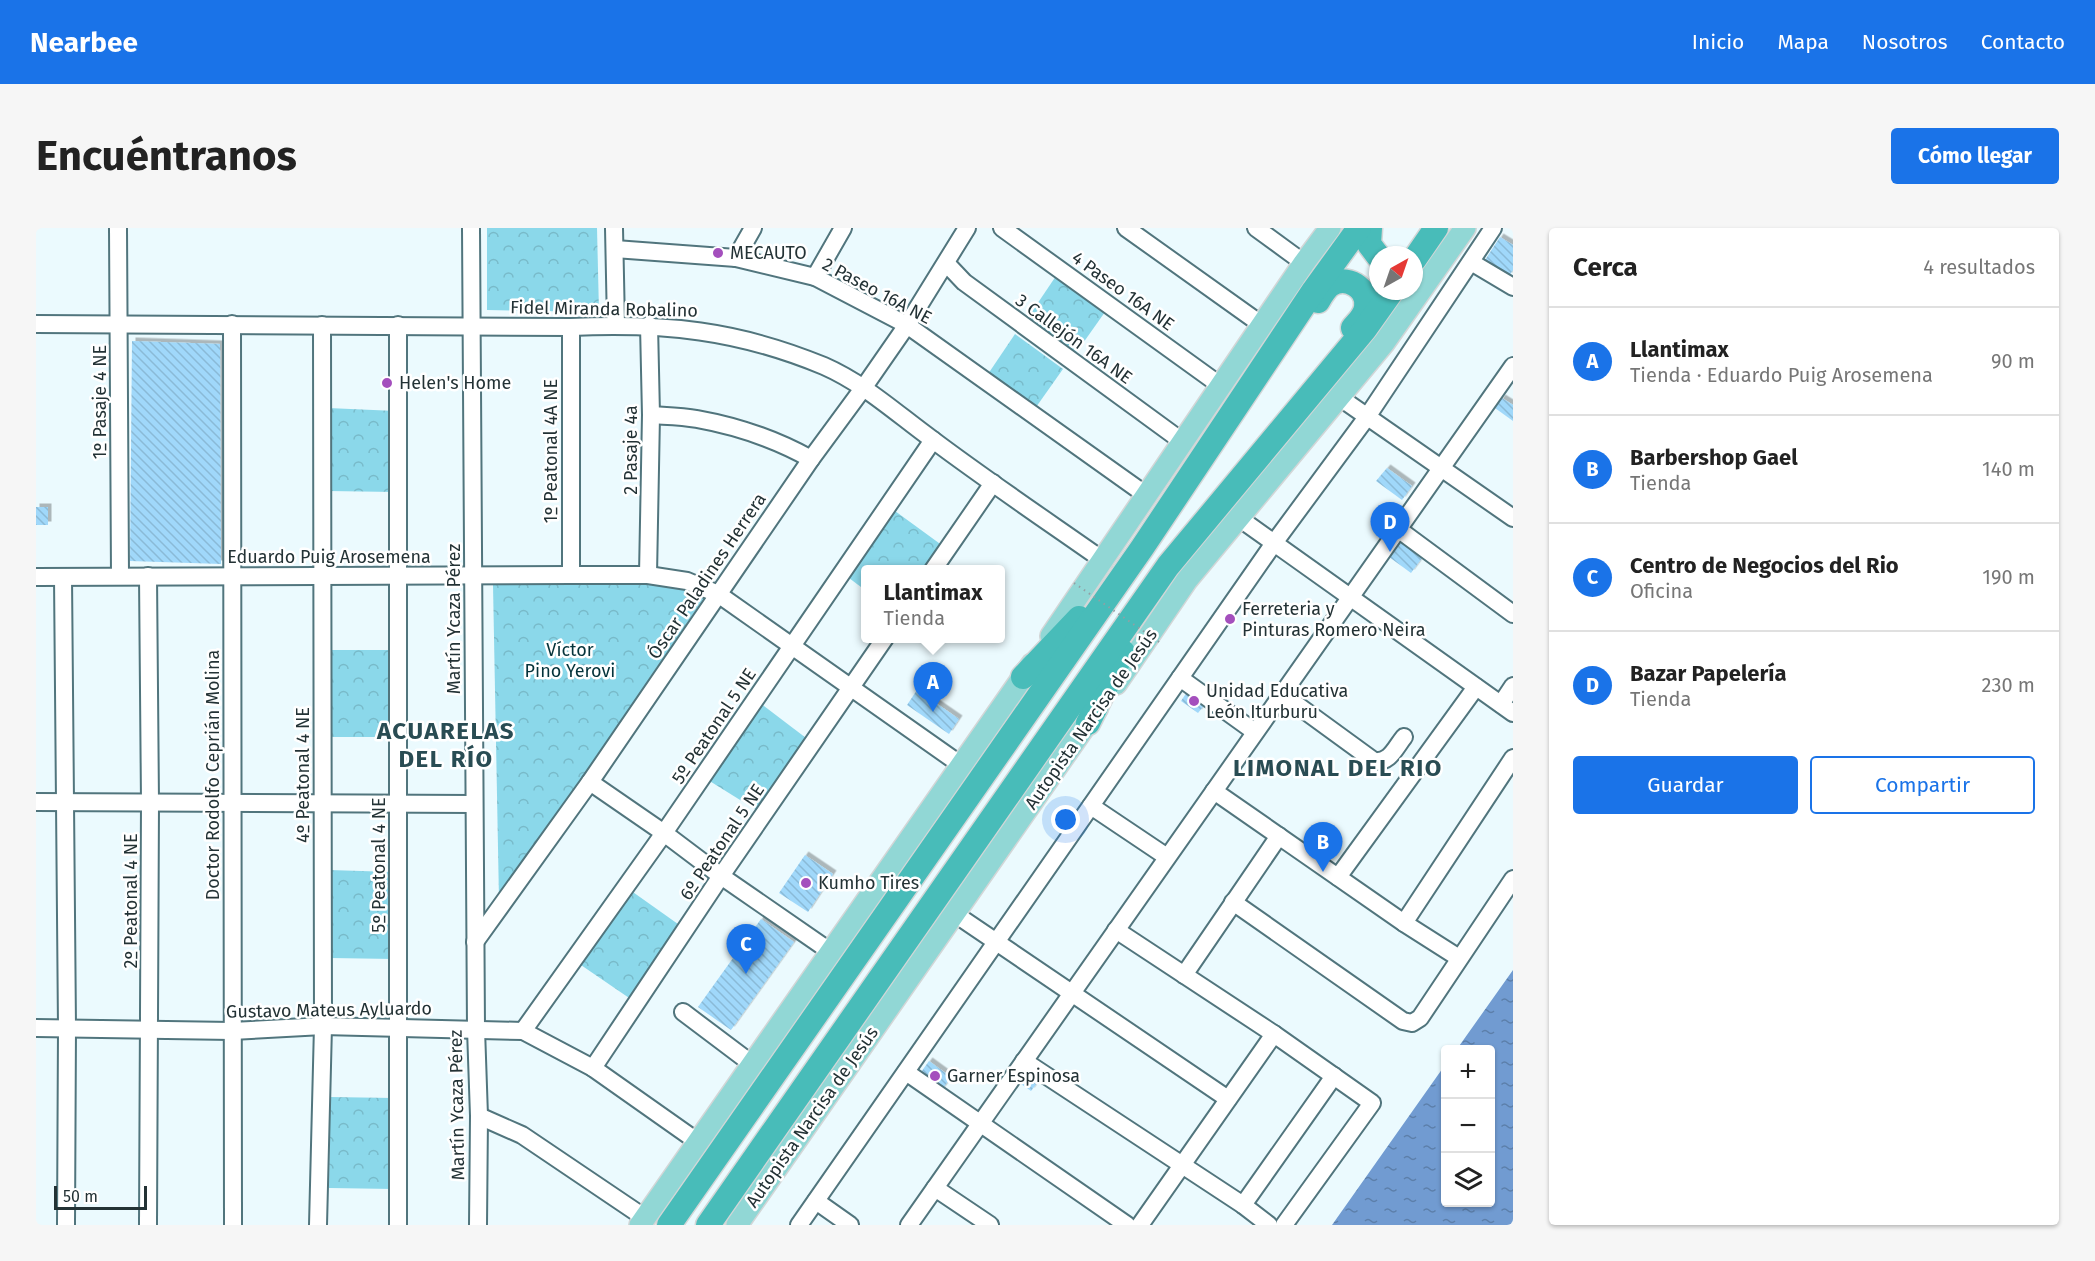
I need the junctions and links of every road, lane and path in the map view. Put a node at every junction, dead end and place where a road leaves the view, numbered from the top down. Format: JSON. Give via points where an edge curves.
{"nodes":[{"id":1,"x":118,"y":228,"type":"edge"},
{"id":2,"x":471,"y":228,"type":"edge"},
{"id":3,"x":614,"y":228,"type":"edge"},
{"id":4,"x":753,"y":228,"type":"edge"},
{"id":5,"x":843,"y":228,"type":"edge"},
{"id":6,"x":967,"y":228,"type":"edge"},
{"id":7,"x":1002,"y":228,"type":"edge"},
{"id":8,"x":1126,"y":228,"type":"edge"},
{"id":9,"x":1256,"y":228,"type":"edge"},
{"id":10,"x":1330,"y":228,"type":"edge"},
{"id":11,"x":1359,"y":228,"type":"edge"},
{"id":12,"x":1370,"y":228,"type":"edge"},
{"id":13,"x":1425,"y":228,"type":"edge"},
{"id":14,"x":1436,"y":228,"type":"edge"},
{"id":15,"x":1465,"y":228,"type":"edge"},
{"id":16,"x":1493,"y":228,"type":"edge"},
{"id":17,"x":1371,"y":246,"type":"edge"},
{"id":18,"x":1412,"y":246,"type":"edge"},
{"id":19,"x":1423,"y":247,"type":"edge"},
{"id":20,"x":615,"y":249,"type":"junction"},
{"id":21,"x":736,"y":258,"type":"junction"},
{"id":22,"x":1471,"y":262,"type":"junction"},
{"id":23,"x":946,"y":263,"type":"junction"},
{"id":24,"x":1304,"y":263,"type":"junction"},
{"id":25,"x":814,"y":277,"type":"junction"},
{"id":26,"x":1513,"y":287,"type":"edge"},
{"id":27,"x":1385,"y":300,"type":"edge"},
{"id":28,"x":36,"y":324,"type":"edge"},
{"id":29,"x":118,"y":324,"type":"junction"},
{"id":30,"x":232,"y":324,"type":"junction"},
{"id":31,"x":322,"y":325,"type":"junction"},
{"id":32,"x":398,"y":325,"type":"junction"},
{"id":33,"x":471,"y":325,"type":"junction"},
{"id":34,"x":616,"y":325,"type":"junction"},
{"id":35,"x":907,"y":325,"type":"junction"},
{"id":36,"x":1262,"y":325,"type":"junction"},
{"id":37,"x":649,"y":326,"type":"junction"},
{"id":38,"x":571,"y":327,"type":"junction"},
{"id":39,"x":1265,"y":364,"type":"junction"},
{"id":40,"x":1513,"y":366,"type":"edge"},
{"id":41,"x":1221,"y":386,"type":"junction"},
{"id":42,"x":864,"y":387,"type":"junction"},
{"id":43,"x":1308,"y":397,"type":"junction"},
{"id":44,"x":1339,"y":398,"type":"junction"},
{"id":45,"x":651,"y":415,"type":"junction"},
{"id":46,"x":1367,"y":417,"type":"junction"},
{"id":47,"x":933,"y":440,"type":"junction"},
{"id":48,"x":1184,"y":442,"type":"junction"},
{"id":49,"x":811,"y":459,"type":"junction"},
{"id":50,"x":1442,"y":468,"type":"junction"},
{"id":51,"x":993,"y":483,"type":"junction"},
{"id":52,"x":1146,"y":495,"type":"junction"},
{"id":53,"x":1511,"y":512,"type":"edge"},
{"id":54,"x":1239,"y":518,"type":"junction"},
{"id":55,"x":1398,"y":529,"type":"junction"},
{"id":56,"x":1274,"y":543,"type":"junction"},
{"id":57,"x":1134,"y":559,"type":"junction"},
{"id":58,"x":1104,"y":561,"type":"junction"},
{"id":59,"x":936,"y":565,"type":"edge"},
{"id":60,"x":473,"y":575,"type":"junction"},
{"id":61,"x":571,"y":575,"type":"junction"},
{"id":62,"x":36,"y":576,"type":"edge"},
{"id":63,"x":120,"y":576,"type":"junction"},
{"id":64,"x":148,"y":576,"type":"junction"},
{"id":65,"x":322,"y":576,"type":"junction"},
{"id":66,"x":398,"y":576,"type":"junction"},
{"id":67,"x":648,"y":576,"type":"junction"},
{"id":68,"x":63,"y":577,"type":"junction"},
{"id":69,"x":233,"y":577,"type":"junction"},
{"id":70,"x":1160,"y":577,"type":"junction"},
{"id":71,"x":1074,"y":583,"type":"dead end"},
{"id":72,"x":718,"y":594,"type":"junction"},
{"id":73,"x":1350,"y":597,"type":"junction"},
{"id":74,"x":1513,"y":614,"type":"edge"},
{"id":75,"x":882,"y":643,"type":"edge"},
{"id":76,"x":1162,"y":644,"type":"dead end"},
{"id":77,"x":792,"y":646,"type":"junction"},
{"id":78,"x":1023,"y":677,"type":"junction"},
{"id":79,"x":1180,"y":678,"type":"junction"},
{"id":80,"x":1513,"y":686,"type":"edge"},
{"id":81,"x":1476,"y":687,"type":"junction"},
{"id":82,"x":851,"y":689,"type":"junction"},
{"id":83,"x":1282,"y":694,"type":"junction"},
{"id":84,"x":1507,"y":709,"type":"edge"},
{"id":85,"x":1088,"y":723,"type":"junction"},
{"id":86,"x":1255,"y":732,"type":"junction"},
{"id":87,"x":1404,"y":737,"type":"dead end"},
{"id":88,"x":1513,"y":758,"type":"edge"},
{"id":89,"x":962,"y":765,"type":"junction"},
{"id":90,"x":590,"y":782,"type":"junction"},
{"id":91,"x":1214,"y":791,"type":"junction"},
{"id":92,"x":36,"y":802,"type":"edge"},
{"id":93,"x":66,"y":802,"type":"junction"},
{"id":94,"x":150,"y":803,"type":"junction"},
{"id":95,"x":231,"y":803,"type":"junction"},
{"id":96,"x":322,"y":803,"type":"junction"},
{"id":97,"x":398,"y":804,"type":"junction"},
{"id":98,"x":474,"y":804,"type":"junction"},
{"id":99,"x":1091,"y":806,"type":"junction"},
{"id":100,"x":664,"y":833,"type":"junction"},
{"id":101,"x":1279,"y":836,"type":"junction"},
{"id":102,"x":1167,"y":857,"type":"junction"},
{"id":103,"x":721,"y":876,"type":"junction"},
{"id":104,"x":1338,"y":877,"type":"junction"},
{"id":105,"x":1513,"y":879,"type":"edge"},
{"id":106,"x":1233,"y":902,"type":"junction"},
{"id":107,"x":955,"y":914,"type":"junction"},
{"id":108,"x":1404,"y":922,"type":"junction"},
{"id":109,"x":1116,"y":930,"type":"junction"},
{"id":110,"x":475,"y":942,"type":"junction"},
{"id":111,"x":996,"y":942,"type":"junction"},
{"id":112,"x":831,"y":952,"type":"junction"},
{"id":113,"x":1460,"y":958,"type":"junction"},
{"id":114,"x":1184,"y":975,"type":"junction"},
{"id":115,"x":1072,"y":993,"type":"junction"},
{"id":116,"x":683,"y":1012,"type":"dead end"},
{"id":117,"x":323,"y":1026,"type":"junction"},
{"id":118,"x":398,"y":1027,"type":"junction"},
{"id":119,"x":36,"y":1028,"type":"edge"},
{"id":120,"x":67,"y":1028,"type":"junction"},
{"id":121,"x":476,"y":1029,"type":"junction"},
{"id":122,"x":150,"y":1030,"type":"junction"},
{"id":123,"x":232,"y":1031,"type":"junction"},
{"id":124,"x":523,"y":1031,"type":"junction"},
{"id":125,"x":1274,"y":1034,"type":"junction"},
{"id":126,"x":1024,"y":1061,"type":"junction"},
{"id":127,"x":752,"y":1064,"type":"junction"},
{"id":128,"x":593,"y":1068,"type":"junction"},
{"id":129,"x":906,"y":1072,"type":"junction"},
{"id":130,"x":1334,"y":1076,"type":"junction"},
{"id":131,"x":1228,"y":1099,"type":"junction"},
{"id":132,"x":478,"y":1116,"type":"junction"},
{"id":133,"x":980,"y":1124,"type":"junction"},
{"id":134,"x":698,"y":1142,"type":"junction"},
{"id":135,"x":1182,"y":1166,"type":"junction"},
{"id":136,"x":935,"y":1188,"type":"junction"},
{"id":137,"x":816,"y":1201,"type":"junction"},
{"id":138,"x":1243,"y":1205,"type":"junction"},
{"id":139,"x":642,"y":1222,"type":"edge"},
{"id":140,"x":66,"y":1225,"type":"edge"},
{"id":141,"x":148,"y":1225,"type":"edge"},
{"id":142,"x":233,"y":1225,"type":"edge"},
{"id":143,"x":318,"y":1225,"type":"edge"},
{"id":144,"x":398,"y":1225,"type":"edge"},
{"id":145,"x":478,"y":1225,"type":"edge"},
{"id":146,"x":669,"y":1225,"type":"edge"},
{"id":147,"x":708,"y":1225,"type":"edge"},
{"id":148,"x":737,"y":1225,"type":"edge"},
{"id":149,"x":799,"y":1225,"type":"edge"},
{"id":150,"x":850,"y":1225,"type":"edge"},
{"id":151,"x":909,"y":1225,"type":"edge"},
{"id":152,"x":990,"y":1225,"type":"edge"},
{"id":153,"x":1127,"y":1225,"type":"edge"},
{"id":154,"x":1140,"y":1225,"type":"edge"},
{"id":155,"x":1269,"y":1225,"type":"edge"},
{"id":156,"x":1284,"y":1225,"type":"edge"}],
"edges":[{"from":1,"to":29,"type":"street","name":"1º Pasaje 4 NE"},
{"from":2,"to":33,"type":"street","name":"Martín Ycaza Pérez"},
{"from":3,"to":20,"type":"street"},
{"from":4,"to":21,"type":"street"},
{"from":5,"to":25,"type":"street"},
{"from":6,"to":23,"type":"street","name":"Óscar Paladines Herrera"},
{"from":7,"to":41,"type":"street","name":"4 Paseo 16A NE"},
{"from":8,"to":36,"type":"street"},
{"from":9,"to":24,"type":"street"},
{"from":10,"to":24,"type":"main road"},
{"from":11,"to":39,"type":"highway"},
{"from":12,"to":17,"type":"highway"},
{"from":13,"to":18,"type":"highway"},
{"from":14,"to":19,"type":"highway"},
{"from":15,"to":44,"type":"main road","name":"Autopista Narcisa de Jesús","via":[[1384,343]]},
{"from":16,"to":22,"type":"street"},
{"from":20,"to":21,"type":"street","name":"2 Paseo 16A NE"},
{"from":20,"to":34,"type":"street"},
{"from":21,"to":25,"type":"street","name":"2 Paseo 16A NE"},
{"from":22,"to":26,"type":"street"},
{"from":22,"to":46,"type":"street"},
{"from":23,"to":35,"type":"street","name":"Óscar Paladines Herrera"},
{"from":23,"to":48,"type":"street","name":"3 Callejón 16A NE","via":[[964,282]]},
{"from":24,"to":36,"type":"main road"},
{"from":25,"to":35,"type":"street","name":"2 Paseo 16A NE"},
{"from":27,"to":43,"type":"highway","name":"Autopista Narcisa de Jesús"},
{"from":28,"to":29,"type":"street","name":"Fidel Miranda Robalino"},
{"from":29,"to":30,"type":"street","name":"Fidel Miranda Robalino"},
{"from":29,"to":63,"type":"street","name":"1º Pasaje 4 NE"},
{"from":30,"to":31,"type":"street","name":"Fidel Miranda Robalino"},
{"from":30,"to":69,"type":"street","name":"Doctor Rodolfo Ceprián Molina"},
{"from":31,"to":32,"type":"street","name":"Fidel Miranda Robalino"},
{"from":31,"to":65,"type":"street","name":"4º Peatonal 4 NE"},
{"from":32,"to":33,"type":"street","name":"Fidel Miranda Robalino"},
{"from":32,"to":66,"type":"street","name":"5º Peatonal 4 NE"},
{"from":33,"to":38,"type":"street","name":"Fidel Miranda Robalino"},
{"from":33,"to":60,"type":"street","name":"Martín Ycaza Pérez"},
{"from":34,"to":37,"type":"street","name":"Fidel Miranda Robalino"},
{"from":34,"to":38,"type":"street","name":"Fidel Miranda Robalino"},
{"from":35,"to":42,"type":"street","name":"Óscar Paladines Herrera"},
{"from":35,"to":52,"type":"street","name":"2 Paseo 16A NE"},
{"from":36,"to":41,"type":"main road"},
{"from":37,"to":42,"type":"street","name":"Fidel Miranda Robalino","via":[[708,331],[763,343],[826,367]]},
{"from":37,"to":45,"type":"street","name":"2 Pasaje 4a"},
{"from":38,"to":61,"type":"street","name":"1º Peatonal 4A NE"},
{"from":39,"to":43,"type":"highway","via":[[1287,347],[1330,285],[1343,281],[1357,286],[1366,299],[1364,314],[1318,369]]},
{"from":39,"to":57,"type":"highway"},
{"from":40,"to":50,"type":"street"},
{"from":41,"to":48,"type":"main road"},
{"from":42,"to":47,"type":"street","name":"Fidel Miranda Robalino"},
{"from":42,"to":49,"type":"street","name":"Óscar Paladines Herrera"},
{"from":43,"to":70,"type":"highway","name":"Autopista Narcisa de Jesús"},
{"from":44,"to":46,"type":"street"},
{"from":44,"to":54,"type":"main road","name":"Autopista Narcisa de Jesús"},
{"from":45,"to":49,"type":"street","via":[[697,419],[745,432]]},
{"from":45,"to":67,"type":"street","name":"2 Pasaje 4a"},
{"from":46,"to":50,"type":"street"},
{"from":46,"to":56,"type":"street"},
{"from":47,"to":51,"type":"street","name":"Fidel Miranda Robalino"},
{"from":47,"to":77,"type":"street","name":"5º Peatonal 5 NE"},
{"from":48,"to":52,"type":"main road"},
{"from":49,"to":72,"type":"street","name":"Óscar Paladines Herrera"},
{"from":50,"to":53,"type":"street"},
{"from":50,"to":55,"type":"street"},
{"from":51,"to":58,"type":"street","name":"Fidel Miranda Robalino"},
{"from":51,"to":59,"type":"street"},
{"from":52,"to":58,"type":"main road"},
{"from":54,"to":56,"type":"street"},
{"from":54,"to":85,"type":"main road","name":"Autopista Narcisa de Jesús","via":[[1187,580]]},
{"from":55,"to":73,"type":"street"},
{"from":55,"to":74,"type":"street"},
{"from":56,"to":73,"type":"street"},
{"from":56,"to":79,"type":"street"},
{"from":57,"to":78,"type":"highway"},
{"from":57,"to":146,"type":"highway"},
{"from":58,"to":78,"type":"main road"},
{"from":60,"to":61,"type":"street","name":"Eduardo Puig Arosemena"},
{"from":60,"to":66,"type":"street","name":"Eduardo Puig Arosemena"},
{"from":60,"to":98,"type":"street","name":"Martín Ycaza Pérez"},
{"from":61,"to":67,"type":"street","name":"Eduardo Puig Arosemena"},
{"from":62,"to":68,"type":"street","name":"Eduardo Puig Arosemena"},
{"from":63,"to":64,"type":"street","name":"Eduardo Puig Arosemena"},
{"from":63,"to":68,"type":"street","name":"Eduardo Puig Arosemena"},
{"from":64,"to":69,"type":"street","name":"Eduardo Puig Arosemena"},
{"from":64,"to":94,"type":"street","name":"2º Peatonal 4 NE"},
{"from":65,"to":66,"type":"street","name":"Eduardo Puig Arosemena"},
{"from":65,"to":69,"type":"street","name":"Eduardo Puig Arosemena"},
{"from":65,"to":96,"type":"street","name":"4º Peatonal 4 NE"},
{"from":66,"to":97,"type":"street","name":"5º Peatonal 4 NE"},
{"from":67,"to":72,"type":"street","name":"Eduardo Puig Arosemena","via":[[687,581]]},
{"from":68,"to":93,"type":"street"},
{"from":69,"to":95,"type":"street","name":"Doctor Rodolfo Ceprián Molina"},
{"from":70,"to":85,"type":"highway"},
{"from":70,"to":147,"type":"highway","name":"Autopista Narcisa de Jesús"},
{"from":71,"to":76,"type":"path","bridge":true},
{"from":72,"to":77,"type":"street","name":"Eduardo Puig Arosemena"},
{"from":72,"to":90,"type":"street","name":"Óscar Paladines Herrera"},
{"from":73,"to":81,"type":"street"},
{"from":73,"to":83,"type":"street"},
{"from":75,"to":82,"type":"street","name":"6º Peatonal 5 NE"},
{"from":77,"to":82,"type":"street","name":"Eduardo Puig Arosemena"},
{"from":77,"to":100,"type":"street","name":"5º Peatonal 5 NE"},
{"from":78,"to":89,"type":"main road"},
{"from":79,"to":86,"type":"street"},
{"from":79,"to":99,"type":"street"},
{"from":80,"to":84,"type":"street"},
{"from":81,"to":84,"type":"street"},
{"from":81,"to":104,"type":"street"},
{"from":82,"to":89,"type":"street","name":"Eduardo Puig Arosemena"},
{"from":82,"to":103,"type":"street","name":"6º Peatonal 5 NE"},
{"from":83,"to":86,"type":"street"},
{"from":83,"to":87,"type":"street","via":[[1374,761],[1387,760]]},
{"from":85,"to":107,"type":"main road","name":"Autopista Narcisa de Jesús"},
{"from":86,"to":91,"type":"street"},
{"from":88,"to":108,"type":"street"},
{"from":89,"to":112,"type":"main road"},
{"from":90,"to":100,"type":"street"},
{"from":90,"to":110,"type":"street","name":"Óscar Paladines Herrera"},
{"from":91,"to":101,"type":"street"},
{"from":91,"to":102,"type":"street"},
{"from":92,"to":93,"type":"street"},
{"from":93,"to":94,"type":"street"},
{"from":93,"to":120,"type":"street"},
{"from":94,"to":95,"type":"street"},
{"from":94,"to":122,"type":"street","name":"2º Peatonal 4 NE"},
{"from":95,"to":96,"type":"street"},
{"from":95,"to":123,"type":"street","name":"Doctor Rodolfo Ceprián Molina"},
{"from":96,"to":97,"type":"street"},
{"from":96,"to":117,"type":"street","name":"4º Peatonal 4 NE"},
{"from":97,"to":98,"type":"street"},
{"from":97,"to":118,"type":"street","name":"5º Peatonal 4 NE"},
{"from":98,"to":110,"type":"street","name":"Martín Ycaza Pérez"},
{"from":99,"to":102,"type":"street"},
{"from":99,"to":111,"type":"street"},
{"from":100,"to":103,"type":"street"},
{"from":100,"to":124,"type":"street","name":"5º Peatonal 5 NE"},
{"from":101,"to":104,"type":"street"},
{"from":101,"to":106,"type":"street"},
{"from":102,"to":109,"type":"street"},
{"from":103,"to":112,"type":"street"},
{"from":103,"to":128,"type":"street","name":"6º Peatonal 5 NE"},
{"from":104,"to":108,"type":"street"},
{"from":105,"to":113,"type":"street"},
{"from":106,"to":113,"type":"street","via":[[1403,1021],[1412,1023],[1420,1018]]},
{"from":106,"to":114,"type":"street"},
{"from":107,"to":111,"type":"street"},
{"from":107,"to":148,"type":"main road","name":"Autopista Narcisa de Jesús"},
{"from":108,"to":113,"type":"street"},
{"from":109,"to":114,"type":"street"},
{"from":109,"to":115,"type":"street"},
{"from":110,"to":121,"type":"street","name":"Martín Ycaza Pérez"},
{"from":111,"to":115,"type":"street"},
{"from":111,"to":129,"type":"street"},
{"from":112,"to":127,"type":"main road"},
{"from":114,"to":125,"type":"street"},
{"from":115,"to":126,"type":"street"},
{"from":115,"to":131,"type":"street"},
{"from":116,"to":127,"type":"street"},
{"from":117,"to":118,"type":"street","name":"Gustavo Mateus Ayluardo"},
{"from":117,"to":123,"type":"street","name":"Gustavo Mateus Ayluardo"},
{"from":117,"to":143,"type":"street","name":"4º Peatonal 4 NE"},
{"from":118,"to":121,"type":"street","name":"Gustavo Mateus Ayluardo"},
{"from":118,"to":144,"type":"street","name":"5º Peatonal 4 NE"},
{"from":119,"to":120,"type":"street","name":"Gustavo Mateus Ayluardo"},
{"from":120,"to":122,"type":"street","name":"Gustavo Mateus Ayluardo"},
{"from":120,"to":140,"type":"street"},
{"from":121,"to":124,"type":"street","name":"Gustavo Mateus Ayluardo"},
{"from":121,"to":132,"type":"street","name":"Martín Ycaza Pérez"},
{"from":122,"to":123,"type":"street","name":"Gustavo Mateus Ayluardo"},
{"from":122,"to":141,"type":"street","name":"2º Peatonal 4 NE"},
{"from":123,"to":142,"type":"street","name":"Doctor Rodolfo Ceprián Molina"},
{"from":124,"to":128,"type":"street","name":"Gustavo Mateus Ayluardo"},
{"from":125,"to":130,"type":"street"},
{"from":125,"to":131,"type":"street"},
{"from":126,"to":133,"type":"street"},
{"from":126,"to":135,"type":"street"},
{"from":127,"to":134,"type":"main road"},
{"from":128,"to":134,"type":"street","name":"Gustavo Mateus Ayluardo"},
{"from":129,"to":133,"type":"street"},
{"from":129,"to":137,"type":"street"},
{"from":130,"to":138,"type":"street"},
{"from":130,"to":156,"type":"street","via":[[1372,1103]]},
{"from":131,"to":135,"type":"street"},
{"from":132,"to":139,"type":"street","via":[[522,1136]]},
{"from":132,"to":145,"type":"street","name":"Martín Ycaza Pérez"},
{"from":133,"to":136,"type":"street"},
{"from":133,"to":153,"type":"street"},
{"from":134,"to":139,"type":"main road"},
{"from":135,"to":138,"type":"street"},
{"from":135,"to":154,"type":"street"},
{"from":136,"to":151,"type":"street"},
{"from":136,"to":152,"type":"street"},
{"from":137,"to":149,"type":"street"},
{"from":137,"to":150,"type":"street"},
{"from":138,"to":155,"type":"street"}]}
